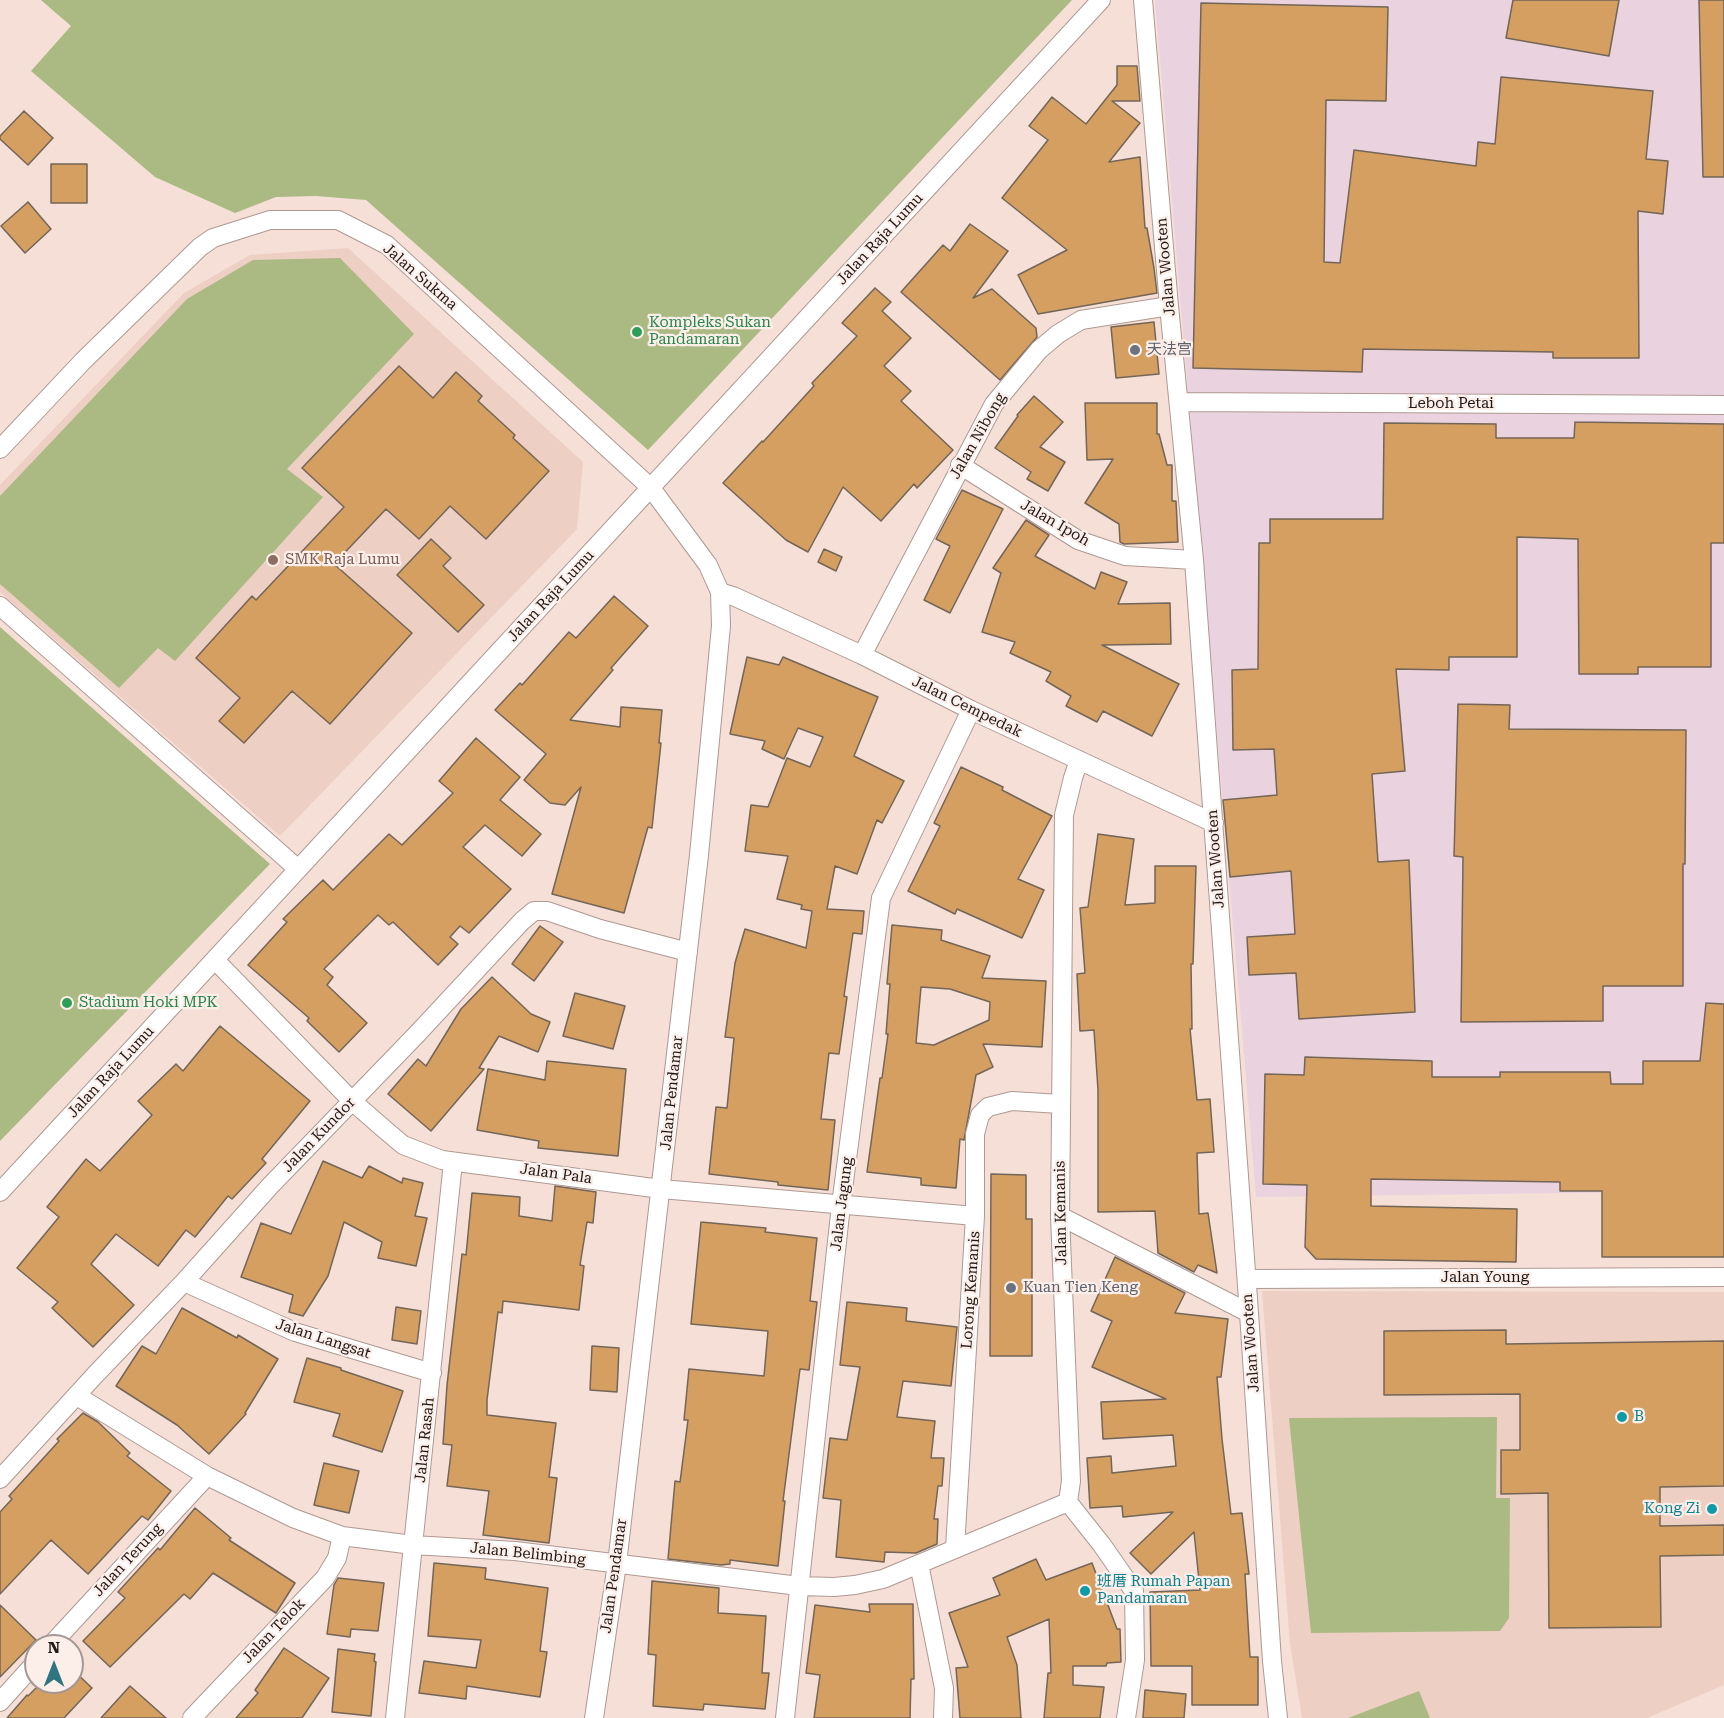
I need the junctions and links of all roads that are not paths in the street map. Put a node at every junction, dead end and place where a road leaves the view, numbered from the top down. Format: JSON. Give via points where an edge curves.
{"nodes":[{"id":1,"x":1101,"y":0,"type":"edge"},
{"id":2,"x":1143,"y":0,"type":"edge"},
{"id":3,"x":1169,"y":306,"type":"junction"},
{"id":4,"x":1179,"y":402,"type":"junction"},
{"id":5,"x":1724,"y":405,"type":"edge"},
{"id":6,"x":0,"y":448,"type":"edge"},
{"id":7,"x":960,"y":465,"type":"junction"},
{"id":8,"x":651,"y":488,"type":"junction"},
{"id":9,"x":1194,"y":560,"type":"junction"},
{"id":10,"x":720,"y":592,"type":"junction"},
{"id":11,"x":0,"y":606,"type":"edge"},
{"id":12,"x":862,"y":654,"type":"junction"},
{"id":13,"x":971,"y":710,"type":"junction"},
{"id":14,"x":1079,"y":760,"type":"junction"},
{"id":15,"x":1214,"y":823,"type":"junction"},
{"id":16,"x":298,"y":869,"type":"junction"},
{"id":17,"x":688,"y":952,"type":"junction"},
{"id":18,"x":215,"y":960,"type":"junction"},
{"id":19,"x":352,"y":1101,"type":"junction"},
{"id":20,"x":1060,"y":1104,"type":"junction"},
{"id":21,"x":453,"y":1162,"type":"junction"},
{"id":22,"x":662,"y":1189,"type":"junction"},
{"id":23,"x":0,"y":1192,"type":"edge"},
{"id":24,"x":841,"y":1205,"type":"junction"},
{"id":25,"x":975,"y":1216,"type":"junction"},
{"id":26,"x":1060,"y":1216,"type":"junction"},
{"id":27,"x":1724,"y":1277,"type":"edge"},
{"id":28,"x":1247,"y":1279,"type":"junction"},
{"id":29,"x":184,"y":1282,"type":"junction"},
{"id":30,"x":1250,"y":1313,"type":"junction"},
{"id":31,"x":432,"y":1373,"type":"junction"},
{"id":32,"x":77,"y":1396,"type":"junction"},
{"id":33,"x":207,"y":1476,"type":"junction"},
{"id":34,"x":0,"y":1479,"type":"edge"},
{"id":35,"x":1068,"y":1502,"type":"junction"},
{"id":36,"x":342,"y":1536,"type":"junction"},
{"id":37,"x":413,"y":1545,"type":"junction"},
{"id":38,"x":955,"y":1548,"type":"junction"},
{"id":39,"x":617,"y":1564,"type":"junction"},
{"id":40,"x":919,"y":1564,"type":"junction"},
{"id":41,"x":799,"y":1586,"type":"junction"},
{"id":42,"x":61,"y":1634,"type":"edge"},
{"id":43,"x":24,"y":1675,"type":"edge"},
{"id":44,"x":0,"y":1702,"type":"edge"},
{"id":45,"x":192,"y":1718,"type":"edge"},
{"id":46,"x":395,"y":1718,"type":"edge"},
{"id":47,"x":594,"y":1718,"type":"edge"},
{"id":48,"x":785,"y":1718,"type":"edge"},
{"id":49,"x":943,"y":1718,"type":"edge"},
{"id":50,"x":1126,"y":1718,"type":"edge"},
{"id":51,"x":1278,"y":1718,"type":"edge"}],
"edges":[{"from":1,"to":8,"type":"street","name":"Jalan Raja Lumu"},
{"from":2,"to":3,"type":"street","name":"Jalan Wooten"},
{"from":3,"to":4,"type":"street","name":"Jalan Wooten"},
{"from":3,"to":7,"type":"street","name":"Jalan Nibong","via":[[1081,320],[1058,334],[1039,350],[994,404]]},
{"from":4,"to":5,"type":"street","name":"Leboh Petai"},
{"from":4,"to":9,"type":"street","name":"Jalan Wooten"},
{"from":6,"to":8,"type":"street","name":"Jalan Sukma","via":[[83,361],[213,238],[270,220],[338,220],[387,245]]},
{"from":7,"to":9,"type":"street","name":"Jalan Ipoh","via":[[1078,540],[1125,556]]},
{"from":7,"to":12,"type":"street","name":"Jalan Nibong"},
{"from":8,"to":10,"type":"street","name":"Jalan Pendamar","via":[[708,565]]},
{"from":8,"to":16,"type":"street","name":"Jalan Raja Lumu"},
{"from":9,"to":15,"type":"street","name":"Jalan Wooten"},
{"from":10,"to":12,"type":"street","name":"Jalan Cempedak"},
{"from":10,"to":17,"type":"street","name":"Jalan Pendamar","via":[[721,626]]},
{"from":11,"to":16,"type":"street"},
{"from":12,"to":13,"type":"street","name":"Jalan Cempedak"},
{"from":13,"to":14,"type":"street","name":"Jalan Cempedak"},
{"from":13,"to":24,"type":"street","name":"Jalan Jagung","via":[[881,898]]},
{"from":14,"to":15,"type":"street","name":"Jalan Cempedak"},
{"from":14,"to":20,"type":"street","name":"Jalan Kemanis","via":[[1064,815]]},
{"from":15,"to":28,"type":"street","name":"Jalan Wooten"},
{"from":16,"to":18,"type":"street","name":"Jalan Raja Lumu"},
{"from":17,"to":19,"type":"street","name":"Jalan Kundor","via":[[547,911],[534,911]]},
{"from":17,"to":22,"type":"street","name":"Jalan Pendamar"},
{"from":18,"to":19,"type":"street","name":"Jalan Pala"},
{"from":18,"to":23,"type":"street","name":"Jalan Raja Lumu"},
{"from":19,"to":21,"type":"street","name":"Jalan Pala","via":[[404,1145]]},
{"from":19,"to":29,"type":"street","name":"Jalan Kundor"},
{"from":20,"to":25,"type":"street","name":"Lorong Kemanis","via":[[1012,1101],[988,1107],[980,1115],[975,1134]]},
{"from":20,"to":26,"type":"street","name":"Jalan Kemanis"},
{"from":21,"to":22,"type":"street","name":"Jalan Pala"},
{"from":21,"to":31,"type":"street","name":"Jalan Rasah"},
{"from":22,"to":24,"type":"street","name":"Jalan Pala"},
{"from":22,"to":39,"type":"street","name":"Jalan Pendamar"},
{"from":24,"to":25,"type":"street","name":"Jalan Pala"},
{"from":24,"to":41,"type":"street","name":"Jalan Jagung"},
{"from":25,"to":38,"type":"street","name":"Lorong Kemanis"},
{"from":26,"to":30,"type":"street"},
{"from":26,"to":35,"type":"street","name":"Jalan Kemanis","via":[[1071,1481]]},
{"from":27,"to":28,"type":"street","name":"Jalan Young"},
{"from":28,"to":30,"type":"street","name":"Jalan Wooten"},
{"from":29,"to":31,"type":"street","name":"Jalan Langsat","via":[[295,1332]]},
{"from":29,"to":32,"type":"street","name":"Jalan Kundor"},
{"from":30,"to":51,"type":"street","name":"Jalan Wooten"},
{"from":31,"to":37,"type":"street","name":"Jalan Rasah"},
{"from":32,"to":33,"type":"street","name":"Jalan Belimbing"},
{"from":32,"to":34,"type":"street","name":"Jalan Kundor"},
{"from":33,"to":36,"type":"street","name":"Jalan Belimbing","via":[[294,1518]]},
{"from":33,"to":42,"type":"street","name":"Jalan Terung"},
{"from":35,"to":38,"type":"street","name":"Jalan Belimbing"},
{"from":35,"to":50,"type":"street","via":[[1134,1591],[1135,1660]]},
{"from":36,"to":37,"type":"street","name":"Jalan Belimbing"},
{"from":36,"to":45,"type":"street","name":"Jalan Telok","via":[[337,1558],[325,1578]]},
{"from":37,"to":39,"type":"street","name":"Jalan Belimbing","via":[[515,1551]]},
{"from":37,"to":46,"type":"street","name":"Jalan Rasah"},
{"from":38,"to":40,"type":"street","name":"Jalan Belimbing"},
{"from":39,"to":41,"type":"street","name":"Jalan Belimbing"},
{"from":39,"to":47,"type":"street","name":"Jalan Pendamar"},
{"from":40,"to":41,"type":"street","name":"Jalan Belimbing","via":[[855,1586]]},
{"from":40,"to":49,"type":"street","via":[[944,1688]]},
{"from":41,"to":48,"type":"street","name":"Jalan Jagung"},
{"from":43,"to":44,"type":"street"}]}
